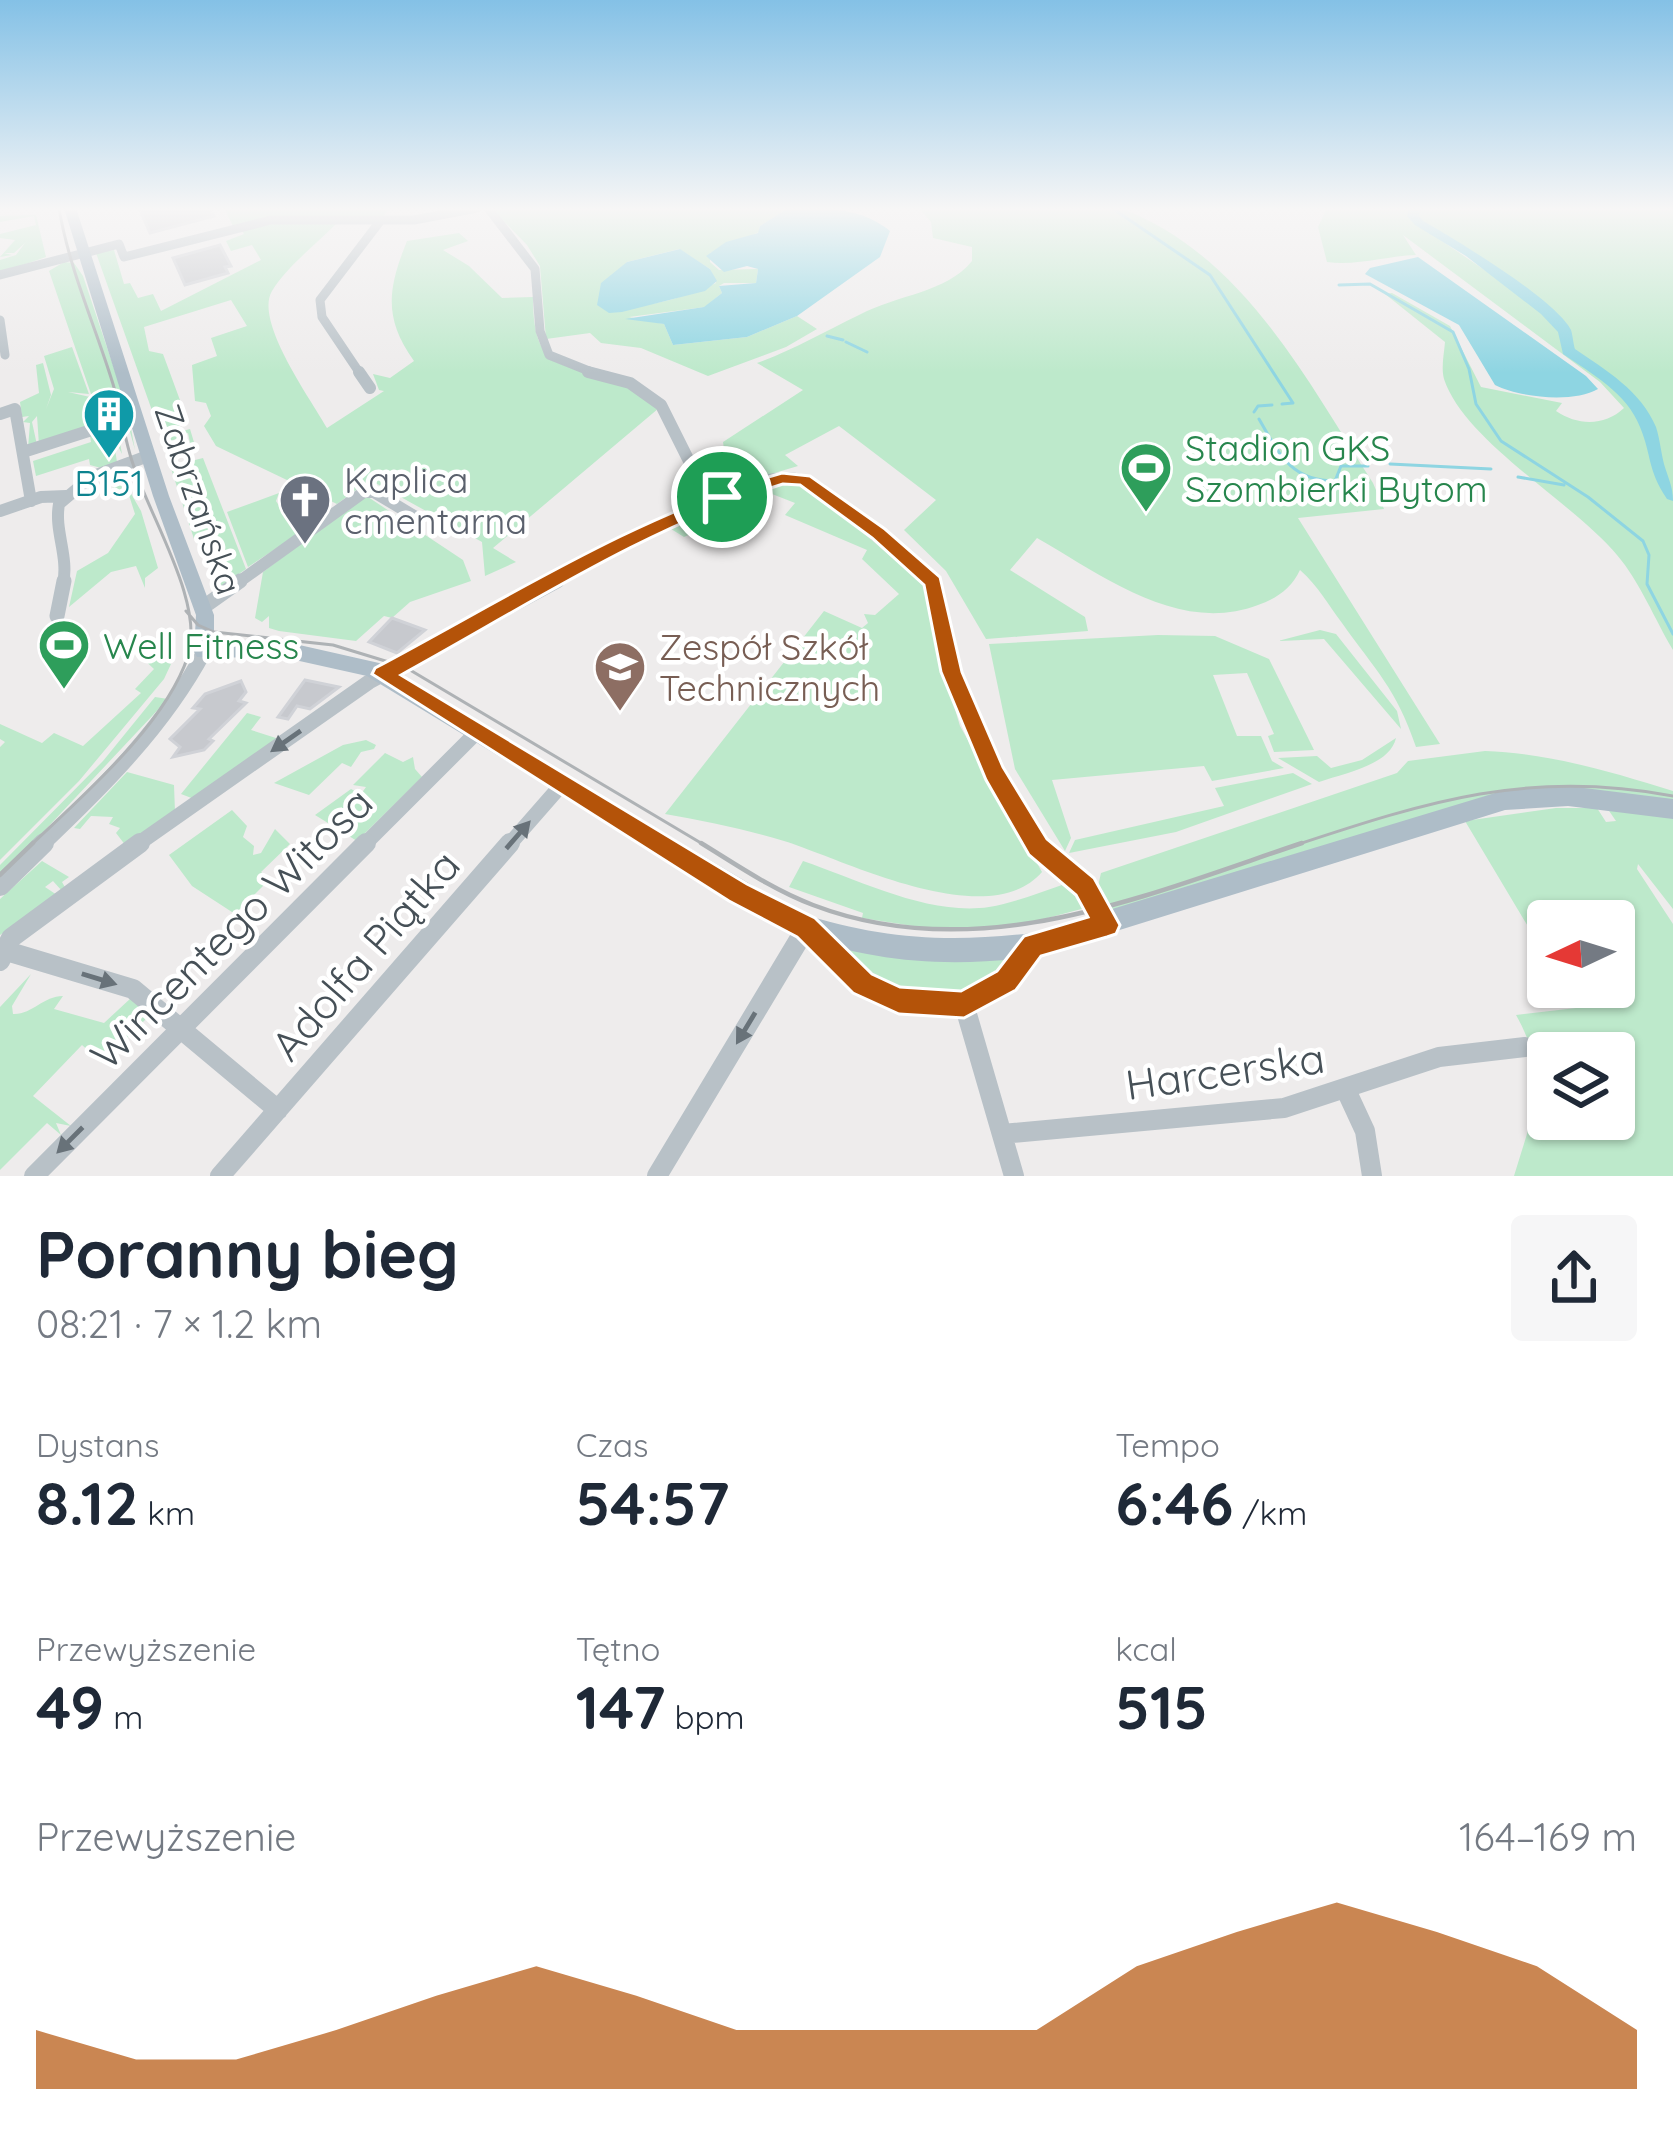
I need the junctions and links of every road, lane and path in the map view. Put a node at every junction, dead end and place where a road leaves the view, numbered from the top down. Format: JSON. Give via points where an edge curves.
{"nodes":[{"id":1,"x":47,"y":263,"type":"edge"},
{"id":2,"x":85,"y":263,"type":"edge"},
{"id":3,"x":348,"y":263,"type":"edge"},
{"id":4,"x":532,"y":263,"type":"edge"},
{"id":5,"x":0,"y":275,"type":"edge"},
{"id":6,"x":1,"y":327,"type":"edge"},
{"id":7,"x":5,"y":355,"type":"dead end"},
{"id":8,"x":370,"y":388,"type":"dead end"},
{"id":9,"x":0,"y":413,"type":"edge"},
{"id":10,"x":101,"y":427,"type":"dead end"},
{"id":11,"x":23,"y":452,"type":"junction"},
{"id":12,"x":149,"y":460,"type":"junction"},
{"id":13,"x":722,"y":497,"type":"junction"},
{"id":14,"x":31,"y":500,"type":"junction"},
{"id":15,"x":62,"y":500,"type":"junction"},
{"id":16,"x":0,"y":511,"type":"edge"},
{"id":17,"x":419,"y":518,"type":"dead end"},
{"id":18,"x":202,"y":608,"type":"junction"},
{"id":19,"x":57,"y":616,"type":"dead end"},
{"id":20,"x":204,"y":652,"type":"junction"},
{"id":21,"x":383,"y":674,"type":"junction"},
{"id":22,"x":479,"y":730,"type":"junction"},
{"id":23,"x":564,"y":782,"type":"junction"},
{"id":24,"x":1673,"y":809,"type":"edge"},
{"id":25,"x":0,"y":886,"type":"edge"},
{"id":26,"x":1107,"y":925,"type":"junction"},
{"id":27,"x":806,"y":928,"type":"junction"},
{"id":28,"x":1033,"y":945,"type":"junction"},
{"id":29,"x":2,"y":954,"type":"edge"},
{"id":30,"x":964,"y":1004,"type":"junction"},
{"id":31,"x":181,"y":1028,"type":"junction"},
{"id":32,"x":1525,"y":1047,"type":"dead end"},
{"id":33,"x":1346,"y":1090,"type":"junction"},
{"id":34,"x":278,"y":1110,"type":"junction"},
{"id":35,"x":1003,"y":1134,"type":"junction"},
{"id":36,"x":34,"y":1176,"type":"edge"},
{"id":37,"x":220,"y":1176,"type":"edge"},
{"id":38,"x":657,"y":1176,"type":"edge"},
{"id":39,"x":1014,"y":1176,"type":"edge"},
{"id":40,"x":1372,"y":1176,"type":"edge"}],
"edges":[{"from":1,"to":5,"type":"street"},
{"from":2,"to":12,"type":"main road","name":"Zabrzańska"},
{"from":3,"to":8,"type":"street","via":[[320,300],[322,316]]},
{"from":4,"to":13,"type":"street","via":[[549,355],[651,396],[692,465]]},
{"from":6,"to":7,"type":"street"},
{"from":9,"to":11,"type":"street","via":[[15,409]]},
{"from":10,"to":11,"type":"street"},
{"from":11,"to":14,"type":"street"},
{"from":12,"to":15,"type":"street","via":[[80,485]]},
{"from":12,"to":18,"type":"main road","name":"Zabrzańska"},
{"from":13,"to":21,"type":"street"},
{"from":13,"to":26,"type":"street","via":[[782,478],[804,480],[934,582],[952,672],[985,755],[1038,847],[1085,887]]},
{"from":14,"to":15,"type":"street"},
{"from":14,"to":16,"type":"street"},
{"from":15,"to":19,"type":"street","via":[[56,520],[67,565]]},
{"from":17,"to":18,"type":"street","via":[[364,492]]},
{"from":18,"to":20,"type":"main road","name":"Zabrzańska"},
{"from":20,"to":21,"type":"main road","via":[[298,651]]},
{"from":20,"to":25,"type":"street","name":"Zabrzańska","via":[[165,710]]},
{"from":21,"to":22,"type":"main road"},
{"from":21,"to":29,"type":"street","one_way":true,"via":[[52,905]]},
{"from":22,"to":23,"type":"main road"},
{"from":22,"to":31,"type":"street","name":"Wincentego Witosa"},
{"from":23,"to":27,"type":"main road"},
{"from":34,"to":23,"type":"street","name":"Adolfa Piątka","one_way":true},
{"from":24,"to":26,"type":"main road","via":[[1568,796],[1505,800]]},
{"from":26,"to":28,"type":"main road"},
{"from":27,"to":28,"type":"main road","via":[[938,952]]},
{"from":27,"to":30,"type":"street","via":[[883,994]]},
{"from":27,"to":38,"type":"street","one_way":true},
{"from":28,"to":30,"type":"street","via":[[1006,980]]},
{"from":29,"to":31,"type":"street","one_way":true,"via":[[133,989]]},
{"from":30,"to":35,"type":"street"},
{"from":31,"to":34,"type":"street"},
{"from":31,"to":36,"type":"street","name":"Wincentego Witosa","one_way":true},
{"from":32,"to":33,"type":"street","name":"Harcerska","via":[[1439,1057]]},
{"from":33,"to":35,"type":"street","name":"Harcerska","via":[[1284,1108]]},
{"from":33,"to":40,"type":"street","via":[[1365,1131]]},
{"from":34,"to":37,"type":"street","name":"Adolfa Piątka"},
{"from":35,"to":39,"type":"street"}]}
